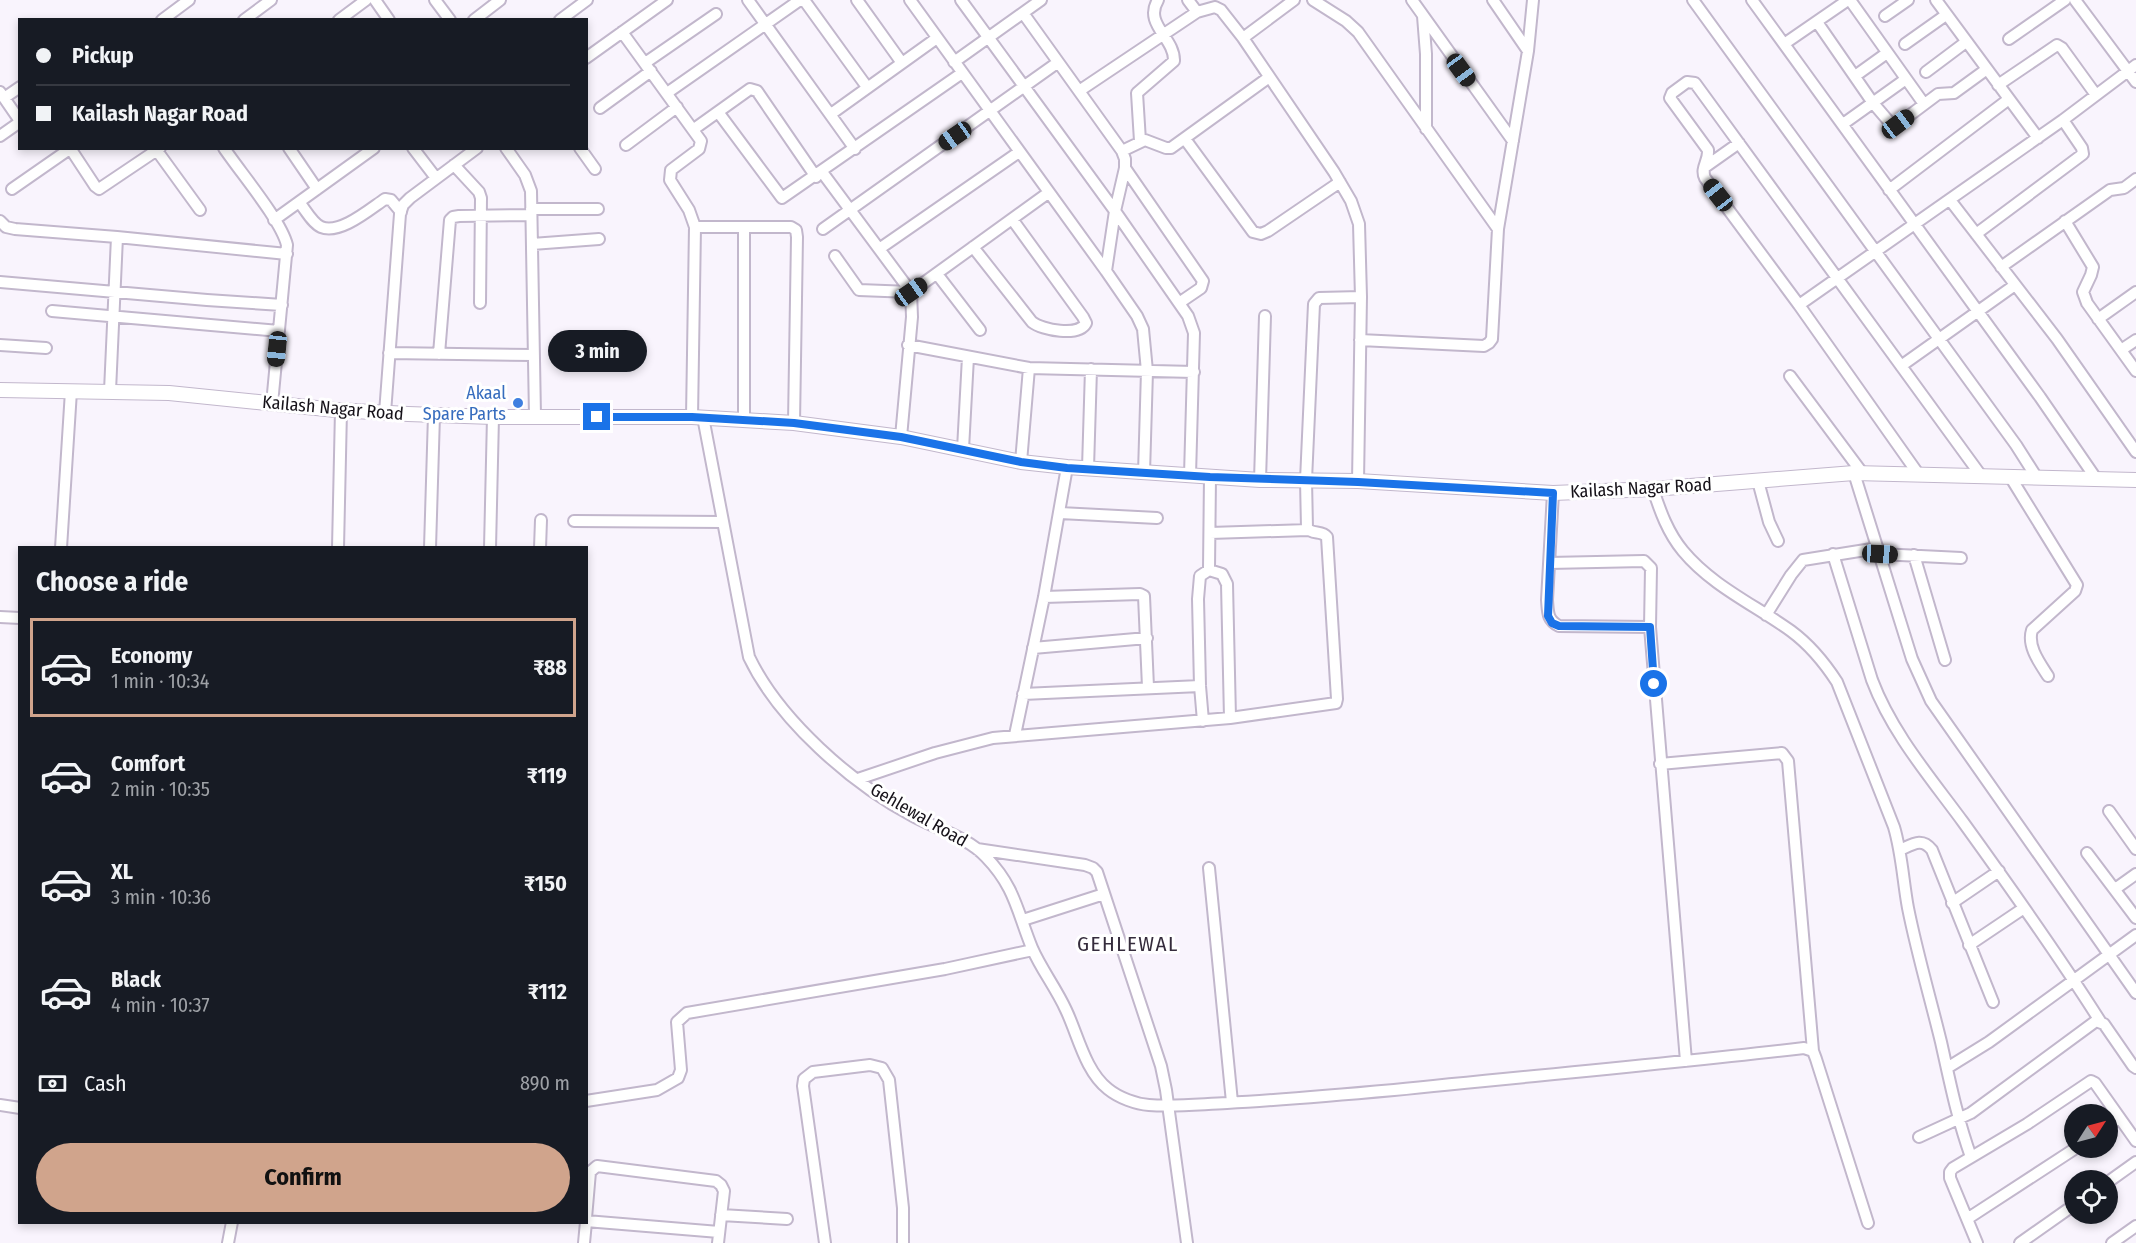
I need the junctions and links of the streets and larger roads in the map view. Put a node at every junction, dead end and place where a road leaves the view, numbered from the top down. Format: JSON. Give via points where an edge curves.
{"nodes":[{"id":1,"x":189,"y":0,"type":"edge"},
{"id":2,"x":271,"y":0,"type":"edge"},
{"id":3,"x":366,"y":0,"type":"edge"},
{"id":4,"x":375,"y":0,"type":"edge"},
{"id":5,"x":435,"y":0,"type":"edge"},
{"id":6,"x":500,"y":0,"type":"edge"},
{"id":7,"x":667,"y":0,"type":"edge"},
{"id":8,"x":748,"y":0,"type":"edge"},
{"id":9,"x":802,"y":0,"type":"edge"},
{"id":10,"x":857,"y":0,"type":"edge"},
{"id":11,"x":910,"y":0,"type":"edge"},
{"id":12,"x":961,"y":0,"type":"edge"},
{"id":13,"x":1041,"y":0,"type":"edge"},
{"id":14,"x":1158,"y":0,"type":"edge"},
{"id":15,"x":1188,"y":0,"type":"edge"},
{"id":16,"x":1294,"y":0,"type":"edge"},
{"id":17,"x":1312,"y":0,"type":"edge"},
{"id":18,"x":1412,"y":0,"type":"edge"},
{"id":19,"x":1493,"y":0,"type":"edge"},
{"id":20,"x":1533,"y":0,"type":"edge"},
{"id":21,"x":1693,"y":0,"type":"edge"},
{"id":22,"x":1752,"y":0,"type":"edge"},
{"id":23,"x":1849,"y":0,"type":"edge"},
{"id":24,"x":1908,"y":0,"type":"edge"},
{"id":25,"x":1936,"y":0,"type":"edge"},
{"id":26,"x":2065,"y":0,"type":"edge"},
{"id":27,"x":2075,"y":0,"type":"edge"},
{"id":28,"x":583,"y":1,"type":"edge"},
{"id":29,"x":1197,"y":12,"type":"junction"},
{"id":30,"x":716,"y":14,"type":"dead end"},
{"id":31,"x":1023,"y":14,"type":"junction"},
{"id":32,"x":1946,"y":15,"type":"junction"},
{"id":33,"x":1423,"y":16,"type":"junction"},
{"id":34,"x":1885,"y":16,"type":"dead end"},
{"id":35,"x":165,"y":18,"type":"edge"},
{"id":36,"x":247,"y":18,"type":"edge"},
{"id":37,"x":342,"y":18,"type":"edge"},
{"id":38,"x":388,"y":18,"type":"edge"},
{"id":39,"x":448,"y":18,"type":"edge"},
{"id":40,"x":477,"y":18,"type":"edge"},
{"id":41,"x":563,"y":18,"type":"edge"},
{"id":42,"x":1817,"y":22,"type":"junction"},
{"id":43,"x":766,"y":25,"type":"junction"},
{"id":44,"x":622,"y":32,"type":"junction"},
{"id":45,"x":1163,"y":34,"type":"junction"},
{"id":46,"x":988,"y":37,"type":"junction"},
{"id":47,"x":937,"y":38,"type":"junction"},
{"id":48,"x":1243,"y":38,"type":"junction"},
{"id":49,"x":2009,"y":39,"type":"dead end"},
{"id":50,"x":1966,"y":42,"type":"junction"},
{"id":51,"x":1784,"y":44,"type":"junction"},
{"id":52,"x":1905,"y":44,"type":"dead end"},
{"id":53,"x":1528,"y":51,"type":"junction"},
{"id":54,"x":1887,"y":53,"type":"junction"},
{"id":55,"x":588,"y":57,"type":"edge"},
{"id":56,"x":954,"y":62,"type":"junction"},
{"id":57,"x":902,"y":63,"type":"junction"},
{"id":58,"x":1057,"y":63,"type":"junction"},
{"id":59,"x":648,"y":67,"type":"junction"},
{"id":60,"x":2132,"y":68,"type":"edge"},
{"id":61,"x":1987,"y":69,"type":"junction"},
{"id":62,"x":1926,"y":72,"type":"dead end"},
{"id":63,"x":962,"y":73,"type":"junction"},
{"id":64,"x":1855,"y":76,"type":"junction"},
{"id":65,"x":1269,"y":78,"type":"junction"},
{"id":66,"x":1906,"y":79,"type":"junction"},
{"id":67,"x":2136,"y":82,"type":"edge"},
{"id":68,"x":1998,"y":85,"type":"junction"},
{"id":69,"x":867,"y":87,"type":"junction"},
{"id":70,"x":1023,"y":87,"type":"junction"},
{"id":71,"x":18,"y":88,"type":"edge"},
{"id":72,"x":1079,"y":91,"type":"junction"},
{"id":73,"x":667,"y":93,"type":"junction"},
{"id":74,"x":2,"y":95,"type":"edge"},
{"id":75,"x":2096,"y":95,"type":"junction"},
{"id":76,"x":2009,"y":99,"type":"junction"},
{"id":77,"x":1873,"y":103,"type":"junction"},
{"id":78,"x":1924,"y":104,"type":"junction"},
{"id":79,"x":677,"y":107,"type":"junction"},
{"id":80,"x":600,"y":108,"type":"dead end"},
{"id":81,"x":989,"y":111,"type":"junction"},
{"id":82,"x":718,"y":112,"type":"junction"},
{"id":83,"x":831,"y":114,"type":"junction"},
{"id":84,"x":18,"y":119,"type":"edge"},
{"id":85,"x":2063,"y":120,"type":"junction"},
{"id":86,"x":18,"y":123,"type":"edge"},
{"id":87,"x":1843,"y":124,"type":"junction"},
{"id":88,"x":694,"y":129,"type":"junction"},
{"id":89,"x":1426,"y":130,"type":"junction"},
{"id":90,"x":0,"y":136,"type":"edge"},
{"id":91,"x":2038,"y":138,"type":"junction"},
{"id":92,"x":1185,"y":139,"type":"junction"},
{"id":93,"x":1140,"y":141,"type":"junction"},
{"id":94,"x":1513,"y":141,"type":"junction"},
{"id":95,"x":1739,"y":143,"type":"junction"},
{"id":96,"x":626,"y":145,"type":"dead end"},
{"id":97,"x":855,"y":149,"type":"junction"},
{"id":98,"x":70,"y":150,"type":"edge"},
{"id":99,"x":72,"y":150,"type":"edge"},
{"id":100,"x":156,"y":150,"type":"edge"},
{"id":101,"x":158,"y":150,"type":"edge"},
{"id":102,"x":225,"y":150,"type":"edge"},
{"id":103,"x":289,"y":150,"type":"edge"},
{"id":104,"x":415,"y":150,"type":"edge"},
{"id":105,"x":474,"y":150,"type":"edge"},
{"id":106,"x":507,"y":150,"type":"edge"},
{"id":107,"x":581,"y":150,"type":"edge"},
{"id":108,"x":1122,"y":151,"type":"junction"},
{"id":109,"x":1019,"y":152,"type":"junction"},
{"id":110,"x":358,"y":153,"type":"edge"},
{"id":111,"x":454,"y":165,"type":"junction"},
{"id":112,"x":1705,"y":167,"type":"junction"},
{"id":113,"x":1125,"y":168,"type":"junction"},
{"id":114,"x":595,"y":169,"type":"dead end"},
{"id":115,"x":819,"y":174,"type":"junction"},
{"id":116,"x":436,"y":178,"type":"junction"},
{"id":117,"x":2136,"y":179,"type":"edge"},
{"id":118,"x":1340,"y":182,"type":"junction"},
{"id":119,"x":12,"y":189,"type":"dead end"},
{"id":120,"x":317,"y":189,"type":"junction"},
{"id":121,"x":1888,"y":190,"type":"junction"},
{"id":122,"x":1048,"y":193,"type":"junction"},
{"id":123,"x":1950,"y":200,"type":"junction"},
{"id":124,"x":299,"y":202,"type":"junction"},
{"id":125,"x":598,"y":209,"type":"dead end"},
{"id":126,"x":200,"y":210,"type":"dead end"},
{"id":127,"x":851,"y":211,"type":"junction"},
{"id":128,"x":1114,"y":211,"type":"junction"},
{"id":129,"x":401,"y":212,"type":"junction"},
{"id":130,"x":531,"y":212,"type":"junction"},
{"id":131,"x":481,"y":216,"type":"junction"},
{"id":132,"x":1012,"y":219,"type":"junction"},
{"id":133,"x":274,"y":220,"type":"junction"},
{"id":134,"x":0,"y":221,"type":"edge"},
{"id":135,"x":2065,"y":221,"type":"junction"},
{"id":136,"x":1914,"y":225,"type":"junction"},
{"id":137,"x":695,"y":227,"type":"junction"},
{"id":138,"x":744,"y":228,"type":"junction"},
{"id":139,"x":1498,"y":229,"type":"junction"},
{"id":140,"x":824,"y":230,"type":"dead end"},
{"id":141,"x":1976,"y":234,"type":"junction"},
{"id":142,"x":117,"y":237,"type":"junction"},
{"id":143,"x":599,"y":239,"type":"dead end"},
{"id":144,"x":532,"y":243,"type":"junction"},
{"id":145,"x":973,"y":247,"type":"junction"},
{"id":146,"x":879,"y":249,"type":"junction"},
{"id":147,"x":1875,"y":253,"type":"junction"},
{"id":148,"x":287,"y":254,"type":"junction"},
{"id":149,"x":835,"y":256,"type":"dead end"},
{"id":150,"x":2001,"y":267,"type":"junction"},
{"id":151,"x":1106,"y":270,"type":"junction"},
{"id":152,"x":937,"y":274,"type":"junction"},
{"id":153,"x":1837,"y":279,"type":"junction"},
{"id":154,"x":0,"y":282,"type":"edge"},
{"id":155,"x":2015,"y":285,"type":"junction"},
{"id":156,"x":115,"y":292,"type":"junction"},
{"id":157,"x":911,"y":292,"type":"junction"},
{"id":158,"x":2136,"y":292,"type":"edge"},
{"id":159,"x":1361,"y":297,"type":"junction"},
{"id":160,"x":480,"y":303,"type":"dead end"},
{"id":161,"x":1179,"y":303,"type":"junction"},
{"id":162,"x":282,"y":305,"type":"junction"},
{"id":163,"x":1799,"y":305,"type":"junction"},
{"id":164,"x":52,"y":311,"type":"dead end"},
{"id":165,"x":1976,"y":311,"type":"junction"},
{"id":166,"x":114,"y":316,"type":"junction"},
{"id":167,"x":1265,"y":316,"type":"dead end"},
{"id":168,"x":2098,"y":319,"type":"junction"},
{"id":169,"x":980,"y":330,"type":"dead end"},
{"id":170,"x":279,"y":331,"type":"junction"},
{"id":171,"x":1938,"y":338,"type":"junction"},
{"id":172,"x":1360,"y":340,"type":"junction"},
{"id":173,"x":2136,"y":340,"type":"edge"},
{"id":174,"x":0,"y":345,"type":"edge"},
{"id":175,"x":908,"y":345,"type":"junction"},
{"id":176,"x":46,"y":348,"type":"dead end"},
{"id":177,"x":2121,"y":350,"type":"junction"},
{"id":178,"x":389,"y":353,"type":"junction"},
{"id":179,"x":439,"y":354,"type":"junction"},
{"id":180,"x":534,"y":355,"type":"junction"},
{"id":181,"x":968,"y":357,"type":"junction"},
{"id":182,"x":1901,"y":366,"type":"junction"},
{"id":183,"x":1029,"y":368,"type":"junction"},
{"id":184,"x":1092,"y":369,"type":"junction"},
{"id":185,"x":1147,"y":370,"type":"junction"},
{"id":186,"x":2136,"y":371,"type":"edge"},
{"id":187,"x":1194,"y":372,"type":"junction"},
{"id":188,"x":1790,"y":376,"type":"dead end"},
{"id":189,"x":0,"y":390,"type":"edge"},
{"id":190,"x":71,"y":391,"type":"junction"},
{"id":191,"x":110,"y":391,"type":"junction"},
{"id":192,"x":272,"y":404,"type":"junction"},
{"id":193,"x":341,"y":410,"type":"junction"},
{"id":194,"x":385,"y":413,"type":"junction"},
{"id":195,"x":434,"y":415,"type":"junction"},
{"id":196,"x":535,"y":416,"type":"junction"},
{"id":197,"x":493,"y":417,"type":"junction"},
{"id":198,"x":698,"y":417,"type":"junction"},
{"id":199,"x":744,"y":420,"type":"junction"},
{"id":200,"x":794,"y":423,"type":"junction"},
{"id":201,"x":901,"y":437,"type":"junction"},
{"id":202,"x":963,"y":449,"type":"junction"},
{"id":203,"x":2136,"y":452,"type":"edge"},
{"id":204,"x":1021,"y":462,"type":"junction"},
{"id":205,"x":1067,"y":468,"type":"junction"},
{"id":206,"x":1088,"y":468,"type":"junction"},
{"id":207,"x":1144,"y":473,"type":"junction"},
{"id":208,"x":1858,"y":474,"type":"junction"},
{"id":209,"x":1190,"y":475,"type":"junction"},
{"id":210,"x":1919,"y":475,"type":"junction"},
{"id":211,"x":1210,"y":477,"type":"junction"},
{"id":212,"x":1982,"y":477,"type":"junction"},
{"id":213,"x":2011,"y":478,"type":"junction"},
{"id":214,"x":2037,"y":478,"type":"junction"},
{"id":215,"x":1260,"y":480,"type":"junction"},
{"id":216,"x":1306,"y":480,"type":"junction"},
{"id":217,"x":2097,"y":480,"type":"junction"},
{"id":218,"x":2136,"y":480,"type":"edge"},
{"id":219,"x":1758,"y":481,"type":"junction"},
{"id":220,"x":1358,"y":482,"type":"junction"},
{"id":221,"x":1653,"y":489,"type":"junction"},
{"id":222,"x":1553,"y":493,"type":"junction"},
{"id":223,"x":1060,"y":513,"type":"junction"},
{"id":224,"x":1157,"y":518,"type":"dead end"},
{"id":225,"x":541,"y":520,"type":"dead end"},
{"id":226,"x":574,"y":521,"type":"dead end"},
{"id":227,"x":723,"y":522,"type":"junction"},
{"id":228,"x":1308,"y":530,"type":"junction"},
{"id":229,"x":1210,"y":533,"type":"junction"},
{"id":230,"x":1778,"y":541,"type":"dead end"},
{"id":231,"x":61,"y":546,"type":"edge"},
{"id":232,"x":338,"y":546,"type":"edge"},
{"id":233,"x":430,"y":546,"type":"edge"},
{"id":234,"x":490,"y":546,"type":"edge"},
{"id":235,"x":540,"y":546,"type":"edge"},
{"id":236,"x":1879,"y":551,"type":"junction"},
{"id":237,"x":1833,"y":554,"type":"junction"},
{"id":238,"x":1914,"y":555,"type":"junction"},
{"id":239,"x":1961,"y":558,"type":"dead end"},
{"id":240,"x":1549,"y":563,"type":"junction"},
{"id":241,"x":1209,"y":570,"type":"junction"},
{"id":242,"x":1044,"y":597,"type":"junction"},
{"id":243,"x":1766,"y":615,"type":"junction"},
{"id":244,"x":0,"y":617,"type":"edge"},
{"id":245,"x":18,"y":618,"type":"edge"},
{"id":246,"x":1650,"y":627,"type":"junction"},
{"id":247,"x":1147,"y":638,"type":"junction"},
{"id":248,"x":1033,"y":648,"type":"junction"},
{"id":249,"x":1946,"y":660,"type":"dead end"},
{"id":250,"x":2048,"y":676,"type":"dead end"},
{"id":251,"x":1200,"y":686,"type":"junction"},
{"id":252,"x":1148,"y":687,"type":"junction"},
{"id":253,"x":1023,"y":694,"type":"junction"},
{"id":254,"x":1230,"y":718,"type":"junction"},
{"id":255,"x":1203,"y":721,"type":"junction"},
{"id":256,"x":1015,"y":735,"type":"junction"},
{"id":257,"x":1660,"y":764,"type":"junction"},
{"id":258,"x":858,"y":779,"type":"junction"},
{"id":259,"x":2109,"y":811,"type":"dead end"},
{"id":260,"x":976,"y":849,"type":"junction"},
{"id":261,"x":2136,"y":849,"type":"edge"},
{"id":262,"x":1900,"y":850,"type":"junction"},
{"id":263,"x":2087,"y":853,"type":"dead end"},
{"id":264,"x":1209,"y":868,"type":"dead end"},
{"id":265,"x":1999,"y":871,"type":"junction"},
{"id":266,"x":2136,"y":874,"type":"edge"},
{"id":267,"x":2115,"y":889,"type":"junction"},
{"id":268,"x":1104,"y":894,"type":"junction"},
{"id":269,"x":1952,"y":903,"type":"junction"},
{"id":270,"x":2024,"y":908,"type":"junction"},
{"id":271,"x":2136,"y":918,"type":"edge"},
{"id":272,"x":1023,"y":920,"type":"junction"},
{"id":273,"x":2136,"y":935,"type":"edge"},
{"id":274,"x":1969,"y":945,"type":"junction"},
{"id":275,"x":1033,"y":950,"type":"junction"},
{"id":276,"x":2109,"y":954,"type":"junction"},
{"id":277,"x":2074,"y":980,"type":"junction"},
{"id":278,"x":2136,"y":993,"type":"edge"},
{"id":279,"x":1993,"y":1002,"type":"dead end"},
{"id":280,"x":2100,"y":1021,"type":"junction"},
{"id":281,"x":1813,"y":1051,"type":"junction"},
{"id":282,"x":1686,"y":1061,"type":"junction"},
{"id":283,"x":1947,"y":1068,"type":"junction"},
{"id":284,"x":2136,"y":1068,"type":"edge"},
{"id":285,"x":588,"y":1101,"type":"edge"},
{"id":286,"x":1233,"y":1102,"type":"junction"},
{"id":287,"x":0,"y":1105,"type":"edge"},
{"id":288,"x":1168,"y":1106,"type":"junction"},
{"id":289,"x":18,"y":1108,"type":"edge"},
{"id":290,"x":2120,"y":1118,"type":"joint"},
{"id":291,"x":1958,"y":1120,"type":"junction"},
{"id":292,"x":1919,"y":1137,"type":"dead end"},
{"id":293,"x":2136,"y":1141,"type":"edge"},
{"id":294,"x":2064,"y":1156,"type":"edge"},
{"id":295,"x":1971,"y":1157,"type":"junction"},
{"id":296,"x":2136,"y":1162,"type":"edge"},
{"id":297,"x":2118,"y":1175,"type":"edge"},
{"id":298,"x":588,"y":1196,"type":"edge"},
{"id":299,"x":2064,"y":1212,"type":"edge"},
{"id":300,"x":721,"y":1215,"type":"junction"},
{"id":301,"x":787,"y":1219,"type":"dead end"},
{"id":302,"x":1967,"y":1219,"type":"junction"},
{"id":303,"x":588,"y":1220,"type":"edge"},
{"id":304,"x":1868,"y":1223,"type":"dead end"},
{"id":305,"x":232,"y":1224,"type":"edge"},
{"id":306,"x":586,"y":1224,"type":"edge"},
{"id":307,"x":2136,"y":1226,"type":"edge"},
{"id":308,"x":719,"y":1238,"type":"edge"},
{"id":309,"x":228,"y":1243,"type":"edge"},
{"id":310,"x":584,"y":1243,"type":"edge"},
{"id":311,"x":825,"y":1243,"type":"edge"},
{"id":312,"x":903,"y":1243,"type":"edge"},
{"id":313,"x":1187,"y":1243,"type":"edge"},
{"id":314,"x":1977,"y":1243,"type":"edge"},
{"id":315,"x":2020,"y":1243,"type":"edge"},
{"id":316,"x":2112,"y":1243,"type":"edge"}],
"edges":[{"from":1,"to":35,"type":"street"},
{"from":2,"to":36,"type":"street"},
{"from":3,"to":37,"type":"street"},
{"from":4,"to":38,"type":"street"},
{"from":5,"to":39,"type":"street"},
{"from":6,"to":40,"type":"street"},
{"from":7,"to":44,"type":"street"},
{"from":8,"to":43,"type":"street"},
{"from":9,"to":43,"type":"street"},
{"from":9,"to":69,"type":"street"},
{"from":10,"to":57,"type":"street"},
{"from":11,"to":47,"type":"street"},
{"from":12,"to":46,"type":"street"},
{"from":13,"to":31,"type":"street"},
{"from":14,"to":45,"type":"street","via":[[1154,18]]},
{"from":15,"to":29,"type":"street"},
{"from":16,"to":48,"type":"street"},
{"from":17,"to":89,"type":"street","via":[[1358,32]]},
{"from":18,"to":33,"type":"street"},
{"from":19,"to":53,"type":"street"},
{"from":20,"to":53,"type":"street"},
{"from":21,"to":147,"type":"street"},
{"from":22,"to":51,"type":"street"},
{"from":23,"to":42,"type":"street"},
{"from":23,"to":54,"type":"street"},
{"from":24,"to":34,"type":"street"},
{"from":25,"to":32,"type":"street"},
{"from":26,"to":49,"type":"street"},
{"from":27,"to":60,"type":"street"},
{"from":28,"to":41,"type":"street"},
{"from":29,"to":45,"type":"street"},
{"from":29,"to":48,"type":"street","via":[[1215,7],[1221,10]]},
{"from":30,"to":59,"type":"street"},
{"from":31,"to":46,"type":"street"},
{"from":31,"to":58,"type":"street"},
{"from":32,"to":50,"type":"street"},
{"from":32,"to":52,"type":"street"},
{"from":33,"to":89,"type":"street"},
{"from":33,"to":94,"type":"street"},
{"from":42,"to":51,"type":"street"},
{"from":42,"to":64,"type":"street"},
{"from":43,"to":73,"type":"street"},
{"from":43,"to":83,"type":"street"},
{"from":44,"to":55,"type":"street"},
{"from":44,"to":59,"type":"street"},
{"from":45,"to":72,"type":"street"},
{"from":45,"to":93,"type":"street","via":[[1174,61],[1137,93]]},
{"from":46,"to":56,"type":"street"},
{"from":46,"to":70,"type":"street"},
{"from":47,"to":56,"type":"street"},
{"from":47,"to":57,"type":"street"},
{"from":48,"to":65,"type":"street"},
{"from":50,"to":61,"type":"street"},
{"from":50,"to":62,"type":"street"},
{"from":51,"to":87,"type":"street"},
{"from":53,"to":94,"type":"street"},
{"from":54,"to":64,"type":"street"},
{"from":54,"to":66,"type":"street"},
{"from":56,"to":63,"type":"street"},
{"from":57,"to":69,"type":"street"},
{"from":58,"to":70,"type":"street"},
{"from":58,"to":72,"type":"street"},
{"from":59,"to":73,"type":"street"},
{"from":59,"to":80,"type":"street"},
{"from":60,"to":67,"type":"street"},
{"from":60,"to":75,"type":"street"},
{"from":61,"to":68,"type":"street"},
{"from":61,"to":78,"type":"street","via":[[1957,91],[1938,94]]},
{"from":63,"to":81,"type":"street"},
{"from":63,"to":97,"type":"street"},
{"from":64,"to":77,"type":"street"},
{"from":65,"to":92,"type":"street"},
{"from":65,"to":118,"type":"street"},
{"from":66,"to":77,"type":"street"},
{"from":66,"to":78,"type":"street"},
{"from":68,"to":75,"type":"street","via":[[2057,45]]},
{"from":68,"to":76,"type":"street"},
{"from":69,"to":83,"type":"street"},
{"from":70,"to":81,"type":"street"},
{"from":70,"to":128,"type":"street"},
{"from":71,"to":74,"type":"street"},
{"from":72,"to":108,"type":"street"},
{"from":73,"to":79,"type":"street"},
{"from":74,"to":84,"type":"street"},
{"from":75,"to":85,"type":"street"},
{"from":76,"to":91,"type":"street"},
{"from":76,"to":121,"type":"street"},
{"from":77,"to":78,"type":"street","via":[[1894,124]]},
{"from":77,"to":87,"type":"street"},
{"from":79,"to":88,"type":"street"},
{"from":79,"to":96,"type":"street"},
{"from":81,"to":109,"type":"street"},
{"from":81,"to":127,"type":"street"},
{"from":82,"to":88,"type":"street"},
{"from":82,"to":115,"type":"street","via":[[750,89],[757,91]]},
{"from":82,"to":115,"type":"street","via":[[782,198]]},
{"from":83,"to":97,"type":"street"},
{"from":85,"to":91,"type":"street"},
{"from":85,"to":141,"type":"street","via":[[2083,154]]},
{"from":86,"to":90,"type":"street"},
{"from":87,"to":121,"type":"street"},
{"from":88,"to":137,"type":"street","via":[[701,146],[669,175],[690,210]]},
{"from":89,"to":139,"type":"street"},
{"from":91,"to":123,"type":"street"},
{"from":92,"to":93,"type":"street","via":[[1171,148],[1150,140]]},
{"from":92,"to":118,"type":"street","via":[[1253,232],[1268,231]]},
{"from":93,"to":108,"type":"street"},
{"from":94,"to":139,"type":"street"},
{"from":95,"to":112,"type":"street"},
{"from":95,"to":112,"type":"street","via":[[1695,83],[1680,87],[1670,98],[1706,147],[1709,154]]},
{"from":95,"to":153,"type":"street"},
{"from":97,"to":115,"type":"street"},
{"from":98,"to":119,"type":"street"},
{"from":99,"to":100,"type":"street","via":[[99,189]]},
{"from":101,"to":126,"type":"street"},
{"from":102,"to":133,"type":"street"},
{"from":103,"to":120,"type":"street"},
{"from":104,"to":116,"type":"street"},
{"from":105,"to":111,"type":"street"},
{"from":106,"to":130,"type":"street","via":[[529,183]]},
{"from":107,"to":114,"type":"street"},
{"from":108,"to":113,"type":"street"},
{"from":109,"to":122,"type":"street"},
{"from":109,"to":146,"type":"street"},
{"from":110,"to":120,"type":"street"},
{"from":111,"to":116,"type":"street"},
{"from":111,"to":131,"type":"street","via":[[479,192]]},
{"from":112,"to":163,"type":"street","via":[[1705,178]]},
{"from":113,"to":128,"type":"street"},
{"from":113,"to":161,"type":"street","via":[[1203,281],[1201,288]]},
{"from":115,"to":127,"type":"street"},
{"from":116,"to":129,"type":"street","via":[[410,198]]},
{"from":117,"to":135,"type":"street","via":[[2124,188],[2110,190]]},
{"from":118,"to":159,"type":"street","via":[[1359,224]]},
{"from":120,"to":124,"type":"street"},
{"from":121,"to":136,"type":"street"},
{"from":122,"to":132,"type":"street"},
{"from":122,"to":151,"type":"street"},
{"from":123,"to":136,"type":"street"},
{"from":123,"to":141,"type":"street"},
{"from":124,"to":129,"type":"street","via":[[316,224],[326,228],[342,226],[385,199],[391,200]]},
{"from":124,"to":133,"type":"street"},
{"from":125,"to":130,"type":"street"},
{"from":127,"to":140,"type":"street"},
{"from":127,"to":146,"type":"street"},
{"from":128,"to":151,"type":"street"},
{"from":128,"to":161,"type":"street"},
{"from":129,"to":178,"type":"street"},
{"from":130,"to":131,"type":"street"},
{"from":130,"to":144,"type":"street"},
{"from":131,"to":160,"type":"street"},
{"from":131,"to":179,"type":"street","via":[[450,220]]},
{"from":132,"to":145,"type":"street"},
{"from":132,"to":145,"type":"street","via":[[1083,317],[1083,327],[1038,327]]},
{"from":133,"to":148,"type":"street","via":[[285,237]]},
{"from":134,"to":142,"type":"street","via":[[15,229]]},
{"from":135,"to":150,"type":"street"},
{"from":135,"to":168,"type":"street","via":[[2091,261],[2093,271],[2084,292]]},
{"from":136,"to":147,"type":"street"},
{"from":136,"to":165,"type":"street"},
{"from":137,"to":138,"type":"street"},
{"from":137,"to":198,"type":"street","name":"Gehlewal Road"},
{"from":138,"to":199,"type":"street"},
{"from":138,"to":200,"type":"street","via":[[796,230]]},
{"from":139,"to":172,"type":"street","via":[[1493,334],[1489,343],[1484,346]]},
{"from":141,"to":150,"type":"street"},
{"from":142,"to":148,"type":"street"},
{"from":142,"to":156,"type":"street"},
{"from":143,"to":144,"type":"street"},
{"from":144,"to":180,"type":"street"},
{"from":145,"to":152,"type":"street"},
{"from":146,"to":157,"type":"street"},
{"from":147,"to":153,"type":"street"},
{"from":147,"to":171,"type":"street"},
{"from":148,"to":162,"type":"street"},
{"from":149,"to":157,"type":"street","via":[[860,290]]},
{"from":150,"to":155,"type":"street"},
{"from":151,"to":185,"type":"street","via":[[1143,328]]},
{"from":152,"to":157,"type":"street"},
{"from":152,"to":169,"type":"street"},
{"from":153,"to":163,"type":"street"},
{"from":153,"to":182,"type":"street"},
{"from":154,"to":156,"type":"street"},
{"from":155,"to":165,"type":"street"},
{"from":155,"to":203,"type":"street"},
{"from":156,"to":162,"type":"street"},
{"from":156,"to":166,"type":"street"},
{"from":157,"to":175,"type":"street"},
{"from":158,"to":168,"type":"street"},
{"from":159,"to":172,"type":"street"},
{"from":159,"to":216,"type":"street","via":[[1319,298],[1314,304]]},
{"from":161,"to":187,"type":"street","via":[[1192,325]]},
{"from":162,"to":170,"type":"street"},
{"from":163,"to":210,"type":"street"},
{"from":164,"to":166,"type":"street"},
{"from":165,"to":171,"type":"street"},
{"from":165,"to":217,"type":"street"},
{"from":166,"to":170,"type":"street"},
{"from":166,"to":191,"type":"street"},
{"from":167,"to":215,"type":"street"},
{"from":168,"to":177,"type":"street"},
{"from":170,"to":192,"type":"street"},
{"from":171,"to":182,"type":"street"},
{"from":171,"to":214,"type":"street"},
{"from":172,"to":220,"type":"street"},
{"from":173,"to":177,"type":"street"},
{"from":174,"to":176,"type":"street"},
{"from":175,"to":181,"type":"street"},
{"from":175,"to":201,"type":"street"},
{"from":177,"to":186,"type":"street"},
{"from":178,"to":179,"type":"street"},
{"from":178,"to":194,"type":"street"},
{"from":179,"to":180,"type":"street"},
{"from":180,"to":196,"type":"street"},
{"from":181,"to":183,"type":"street"},
{"from":181,"to":202,"type":"street"},
{"from":182,"to":212,"type":"street"},
{"from":183,"to":184,"type":"street"},
{"from":183,"to":204,"type":"street"},
{"from":184,"to":185,"type":"street"},
{"from":184,"to":206,"type":"street"},
{"from":185,"to":187,"type":"street"},
{"from":185,"to":207,"type":"street"},
{"from":187,"to":209,"type":"street"},
{"from":188,"to":208,"type":"street"},
{"from":189,"to":190,"type":"street","name":"Kailash Nagar Road"},
{"from":190,"to":191,"type":"street","name":"Kailash Nagar Road"},
{"from":190,"to":231,"type":"street"},
{"from":191,"to":192,"type":"street","name":"Kailash Nagar Road"},
{"from":192,"to":193,"type":"street","name":"Kailash Nagar Road"},
{"from":193,"to":194,"type":"street","name":"Kailash Nagar Road"},
{"from":193,"to":232,"type":"street"},
{"from":194,"to":195,"type":"street","name":"Kailash Nagar Road"},
{"from":195,"to":197,"type":"street","name":"Kailash Nagar Road"},
{"from":195,"to":233,"type":"street"},
{"from":196,"to":197,"type":"street","name":"Kailash Nagar Road"},
{"from":196,"to":198,"type":"street","name":"Kailash Nagar Road"},
{"from":197,"to":234,"type":"street"},
{"from":198,"to":199,"type":"street","name":"Kailash Nagar Road"},
{"from":198,"to":227,"type":"street","name":"Gehlewal Road"},
{"from":199,"to":200,"type":"street","name":"Kailash Nagar Road"},
{"from":200,"to":201,"type":"street","name":"Kailash Nagar Road"},
{"from":201,"to":202,"type":"street","name":"Kailash Nagar Road"},
{"from":202,"to":204,"type":"street","name":"Kailash Nagar Road"},
{"from":204,"to":205,"type":"street","name":"Kailash Nagar Road"},
{"from":205,"to":206,"type":"street","name":"Kailash Nagar Road"},
{"from":205,"to":223,"type":"street"},
{"from":206,"to":207,"type":"street","name":"Kailash Nagar Road"},
{"from":207,"to":209,"type":"street","name":"Kailash Nagar Road"},
{"from":208,"to":210,"type":"street","name":"Kailash Nagar Road"},
{"from":208,"to":219,"type":"street","name":"Kailash Nagar Road"},
{"from":208,"to":236,"type":"street"},
{"from":209,"to":211,"type":"street","name":"Kailash Nagar Road"},
{"from":210,"to":212,"type":"street","name":"Kailash Nagar Road"},
{"from":211,"to":215,"type":"street","name":"Kailash Nagar Road"},
{"from":211,"to":229,"type":"street"},
{"from":212,"to":213,"type":"street","name":"Kailash Nagar Road"},
{"from":213,"to":214,"type":"street","name":"Kailash Nagar Road"},
{"from":213,"to":250,"type":"street","via":[[2077,585],[2032,630],[2035,654]]},
{"from":214,"to":217,"type":"street","name":"Kailash Nagar Road"},
{"from":215,"to":216,"type":"street","name":"Kailash Nagar Road"},
{"from":216,"to":220,"type":"street","name":"Kailash Nagar Road"},
{"from":216,"to":228,"type":"street"},
{"from":217,"to":218,"type":"street","name":"Kailash Nagar Road"},
{"from":219,"to":221,"type":"street","name":"Kailash Nagar Road"},
{"from":219,"to":230,"type":"street"},
{"from":220,"to":222,"type":"street","name":"Kailash Nagar Road"},
{"from":221,"to":222,"type":"street","name":"Kailash Nagar Road"},
{"from":221,"to":243,"type":"street","via":[[1671,535],[1684,552],[1716,582]]},
{"from":222,"to":240,"type":"street"},
{"from":223,"to":224,"type":"street"},
{"from":223,"to":242,"type":"street"},
{"from":225,"to":235,"type":"street"},
{"from":226,"to":227,"type":"street"},
{"from":227,"to":258,"type":"street","name":"Gehlewal Road","via":[[749,657],[759,678],[804,733]]},
{"from":228,"to":229,"type":"street"},
{"from":228,"to":254,"type":"street","via":[[1327,537],[1336,703]]},
{"from":229,"to":241,"type":"street"},
{"from":236,"to":237,"type":"street"},
{"from":236,"to":238,"type":"street"},
{"from":236,"to":276,"type":"street","via":[[1912,659],[1931,701]]},
{"from":237,"to":243,"type":"street","via":[[1799,563]]},
{"from":237,"to":265,"type":"street","via":[[1878,697],[1895,728]]},
{"from":238,"to":239,"type":"street"},
{"from":238,"to":249,"type":"street"},
{"from":240,"to":246,"type":"street","via":[[1548,616],[1552,623]]},
{"from":240,"to":246,"type":"street","via":[[1647,563],[1651,568]]},
{"from":241,"to":251,"type":"street","via":[[1199,579]]},
{"from":241,"to":254,"type":"street","via":[[1222,574],[1227,584]]},
{"from":242,"to":247,"type":"street","via":[[1140,594],[1146,600]]},
{"from":242,"to":248,"type":"street"},
{"from":243,"to":262,"type":"street","via":[[1809,647],[1837,682],[1888,808]]},
{"from":244,"to":245,"type":"street"},
{"from":246,"to":257,"type":"street"},
{"from":247,"to":248,"type":"street"},
{"from":247,"to":252,"type":"street"},
{"from":248,"to":253,"type":"street"},
{"from":251,"to":252,"type":"street"},
{"from":251,"to":255,"type":"street"},
{"from":252,"to":253,"type":"street"},
{"from":253,"to":256,"type":"street"},
{"from":254,"to":255,"type":"street"},
{"from":255,"to":256,"type":"street"},
{"from":256,"to":258,"type":"street","via":[[963,745]]},
{"from":257,"to":281,"type":"street","via":[[1782,753],[1786,756]]},
{"from":257,"to":282,"type":"street"},
{"from":258,"to":260,"type":"street","name":"Gehlewal Road","via":[[911,815]]},
{"from":259,"to":261,"type":"street"},
{"from":260,"to":268,"type":"street","via":[[1085,865],[1097,872]]},
{"from":260,"to":272,"type":"street","name":"Gehlewal Road","via":[[1009,886]]},
{"from":262,"to":269,"type":"street","via":[[1918,842],[1928,845]]},
{"from":262,"to":283,"type":"street","via":[[1908,907]]},
{"from":263,"to":267,"type":"street"},
{"from":264,"to":286,"type":"street"},
{"from":265,"to":269,"type":"street"},
{"from":265,"to":270,"type":"street"},
{"from":266,"to":267,"type":"street"},
{"from":267,"to":271,"type":"street"},
{"from":268,"to":272,"type":"street"},
{"from":268,"to":288,"type":"street","via":[[1161,1066]]},
{"from":269,"to":274,"type":"street"},
{"from":270,"to":274,"type":"street"},
{"from":270,"to":277,"type":"street"},
{"from":272,"to":275,"type":"street","name":"Gehlewal Road"},
{"from":273,"to":276,"type":"street"},
{"from":274,"to":279,"type":"street"},
{"from":275,"to":285,"type":"street","via":[[687,1013],[677,1022],[681,1070],[678,1078],[657,1090]]},
{"from":275,"to":288,"type":"street","name":"Gehlewal Road","via":[[1065,1008],[1085,1056],[1107,1089],[1145,1105]]},
{"from":276,"to":277,"type":"street"},
{"from":276,"to":278,"type":"street"},
{"from":277,"to":280,"type":"street"},
{"from":277,"to":283,"type":"street"},
{"from":280,"to":284,"type":"street"},
{"from":280,"to":291,"type":"street"},
{"from":281,"to":282,"type":"street","name":"Gehlewal Road","via":[[1804,1048]]},
{"from":281,"to":304,"type":"street"},
{"from":282,"to":286,"type":"street","name":"Gehlewal Road","via":[[1301,1099]]},
{"from":283,"to":291,"type":"street"},
{"from":286,"to":288,"type":"street","name":"Gehlewal Road"},
{"from":287,"to":289,"type":"street"},
{"from":288,"to":313,"type":"street"},
{"from":290,"to":293,"type":"street"},
{"from":290,"to":295,"type":"street","via":[[2095,1083],[2088,1082]]},
{"from":291,"to":292,"type":"street"},
{"from":291,"to":295,"type":"street"},
{"from":294,"to":302,"type":"street"},
{"from":295,"to":302,"type":"street","via":[[1950,1172]]},
{"from":296,"to":297,"type":"street"},
{"from":298,"to":300,"type":"street","via":[[590,1172],[597,1167],[716,1181],[724,1191]]},
{"from":299,"to":315,"type":"street"},
{"from":300,"to":301,"type":"street"},
{"from":300,"to":308,"type":"street"},
{"from":302,"to":314,"type":"street"},
{"from":303,"to":308,"type":"street"},
{"from":305,"to":309,"type":"street"},
{"from":306,"to":310,"type":"street"},
{"from":307,"to":316,"type":"street"},
{"from":311,"to":312,"type":"street","via":[[804,1079],[813,1072],[870,1065],[882,1068],[889,1080]]}]}
